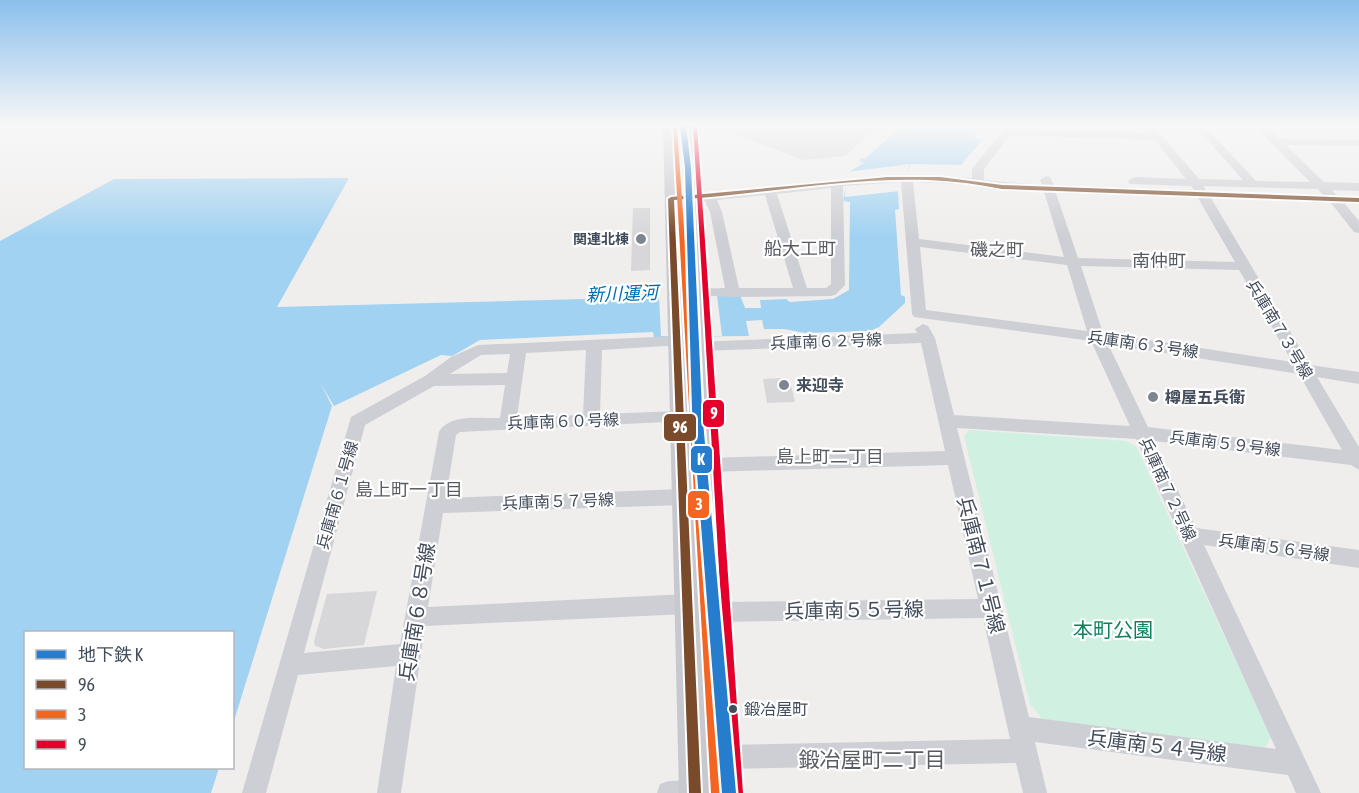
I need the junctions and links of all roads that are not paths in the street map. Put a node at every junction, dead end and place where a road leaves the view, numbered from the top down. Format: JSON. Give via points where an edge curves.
{"nodes":[{"id":1,"x":670,"y":162,"type":"edge"},
{"id":2,"x":688,"y":162,"type":"edge"},
{"id":3,"x":983,"y":162,"type":"edge"},
{"id":4,"x":1178,"y":162,"type":"edge"},
{"id":5,"x":1233,"y":162,"type":"edge"},
{"id":6,"x":1296,"y":162,"type":"edge"},
{"id":7,"x":906,"y":179,"type":"junction"},
{"id":8,"x":978,"y":181,"type":"junction"},
{"id":9,"x":1047,"y":183,"type":"junction"},
{"id":10,"x":842,"y":184,"type":"junction"},
{"id":11,"x":1253,"y":184,"type":"junction"},
{"id":12,"x":1321,"y":186,"type":"junction"},
{"id":13,"x":1359,"y":187,"type":"edge"},
{"id":14,"x":1199,"y":189,"type":"junction"},
{"id":15,"x":770,"y":192,"type":"junction"},
{"id":16,"x":671,"y":199,"type":"junction"},
{"id":17,"x":690,"y":199,"type":"junction"},
{"id":18,"x":710,"y":199,"type":"junction"},
{"id":19,"x":1335,"y":200,"type":"junction"},
{"id":20,"x":1359,"y":200,"type":"edge"},
{"id":21,"x":1359,"y":230,"type":"edge"},
{"id":22,"x":913,"y":242,"type":"junction"},
{"id":23,"x":1072,"y":262,"type":"junction"},
{"id":24,"x":1243,"y":266,"type":"junction"},
{"id":25,"x":801,"y":292,"type":"junction"},
{"id":26,"x":733,"y":293,"type":"junction"},
{"id":27,"x":697,"y":294,"type":"junction"},
{"id":28,"x":923,"y":315,"type":"junction"},
{"id":29,"x":1097,"y":337,"type":"junction"},
{"id":30,"x":927,"y":338,"type":"junction"},
{"id":31,"x":689,"y":340,"type":"junction"},
{"id":32,"x":594,"y":345,"type":"junction"},
{"id":33,"x":519,"y":348,"type":"junction"},
{"id":34,"x":1303,"y":368,"type":"junction"},
{"id":35,"x":1359,"y":378,"type":"edge"},
{"id":36,"x":514,"y":379,"type":"junction"},
{"id":37,"x":431,"y":380,"type":"junction"},
{"id":38,"x":680,"y":417,"type":"junction"},
{"id":39,"x":591,"y":420,"type":"junction"},
{"id":40,"x":946,"y":421,"type":"junction"},
{"id":41,"x":508,"y":423,"type":"junction"},
{"id":42,"x":448,"y":432,"type":"joint"},
{"id":43,"x":1142,"y":433,"type":"junction"},
{"id":44,"x":955,"y":458,"type":"junction"},
{"id":45,"x":1358,"y":460,"type":"edge"},
{"id":46,"x":706,"y":465,"type":"junction"},
{"id":47,"x":682,"y":497,"type":"junction"},
{"id":48,"x":434,"y":506,"type":"junction"},
{"id":49,"x":1189,"y":535,"type":"junction"},
{"id":50,"x":1359,"y":559,"type":"edge"},
{"id":51,"x":687,"y":604,"type":"junction"},
{"id":52,"x":992,"y":608,"type":"junction"},
{"id":53,"x":716,"y":612,"type":"junction"},
{"id":54,"x":415,"y":617,"type":"junction"},
{"id":55,"x":409,"y":654,"type":"junction"},
{"id":56,"x":289,"y":665,"type":"junction"},
{"id":57,"x":1022,"y":740,"type":"junction"},
{"id":58,"x":725,"y":757,"type":"junction"},
{"id":59,"x":1295,"y":764,"type":"junction"},
{"id":60,"x":254,"y":793,"type":"edge"},
{"id":61,"x":389,"y":793,"type":"edge"},
{"id":62,"x":669,"y":793,"type":"edge"},
{"id":63,"x":695,"y":793,"type":"edge"},
{"id":64,"x":728,"y":793,"type":"edge"},
{"id":65,"x":1035,"y":793,"type":"edge"},
{"id":66,"x":1309,"y":793,"type":"edge"}],
"edges":[{"from":1,"to":16,"type":"main road"},
{"from":2,"to":17,"type":"main road"},
{"from":3,"to":8,"type":"street","via":[[978,169]]},
{"from":4,"to":14,"type":"street","name":"兵庫南７３号線"},
{"from":5,"to":11,"type":"street"},
{"from":6,"to":12,"type":"street"},
{"from":7,"to":8,"type":"street"},
{"from":7,"to":10,"type":"street"},
{"from":7,"to":22,"type":"street"},
{"from":8,"to":9,"type":"street","via":[[1002,186]]},
{"from":9,"to":14,"type":"street"},
{"from":9,"to":23,"type":"street","name":"兵庫南７２号線"},
{"from":10,"to":15,"type":"street"},
{"from":10,"to":25,"type":"street","via":[[838,285],[830,292]]},
{"from":11,"to":12,"type":"street"},
{"from":11,"to":14,"type":"street"},
{"from":12,"to":13,"type":"street"},
{"from":12,"to":19,"type":"street"},
{"from":14,"to":19,"type":"street"},
{"from":14,"to":24,"type":"street","name":"兵庫南７３号線"},
{"from":15,"to":18,"type":"street"},
{"from":15,"to":25,"type":"street"},
{"from":16,"to":17,"type":"street"},
{"from":16,"to":31,"type":"main road","via":[[675,297]]},
{"from":17,"to":18,"type":"street"},
{"from":17,"to":27,"type":"main road"},
{"from":18,"to":26,"type":"street"},
{"from":19,"to":20,"type":"street"},
{"from":19,"to":21,"type":"street"},
{"from":22,"to":23,"type":"street"},
{"from":22,"to":28,"type":"street"},
{"from":23,"to":24,"type":"street"},
{"from":23,"to":29,"type":"street","name":"兵庫南７２号線"},
{"from":24,"to":34,"type":"street","name":"兵庫南７３号線"},
{"from":25,"to":26,"type":"street"},
{"from":26,"to":27,"type":"street"},
{"from":27,"to":31,"type":"main road"},
{"from":28,"to":29,"type":"street","name":"兵庫南６３号線"},
{"from":28,"to":30,"type":"street"},
{"from":29,"to":34,"type":"street","name":"兵庫南６３号線"},
{"from":29,"to":43,"type":"street","name":"兵庫南７２号線"},
{"from":30,"to":31,"type":"street","name":"兵庫南６２号線"},
{"from":30,"to":40,"type":"street","name":"兵庫南７１号線"},
{"from":31,"to":32,"type":"street","name":"兵庫南６１号線"},
{"from":31,"to":38,"type":"main road"},
{"from":31,"to":46,"type":"main road"},
{"from":32,"to":33,"type":"street","name":"兵庫南６１号線"},
{"from":32,"to":39,"type":"street"},
{"from":33,"to":36,"type":"street"},
{"from":33,"to":37,"type":"street","name":"兵庫南６１号線","via":[[478,350]]},
{"from":34,"to":35,"type":"street","name":"兵庫南６３号線"},
{"from":34,"to":45,"type":"street","name":"兵庫南７３号線"},
{"from":36,"to":37,"type":"street"},
{"from":36,"to":41,"type":"street"},
{"from":37,"to":56,"type":"street","name":"兵庫南６１号線","via":[[357,421]]},
{"from":38,"to":39,"type":"street","name":"兵庫南６０号線"},
{"from":38,"to":47,"type":"main road"},
{"from":39,"to":41,"type":"street","name":"兵庫南６０号線"},
{"from":40,"to":43,"type":"street","name":"兵庫南５９号線"},
{"from":40,"to":44,"type":"street","name":"兵庫南７１号線"},
{"from":41,"to":42,"type":"street","name":"兵庫南６０号線","via":[[456,426]]},
{"from":42,"to":48,"type":"street","name":"兵庫南６８号線"},
{"from":43,"to":45,"type":"street","name":"兵庫南５９号線"},
{"from":43,"to":49,"type":"street","name":"兵庫南７２号線"},
{"from":44,"to":46,"type":"street"},
{"from":44,"to":52,"type":"street","name":"兵庫南７１号線"},
{"from":46,"to":53,"type":"main road"},
{"from":47,"to":48,"type":"street","name":"兵庫南５７号線"},
{"from":47,"to":51,"type":"main road"},
{"from":48,"to":54,"type":"street","name":"兵庫南６８号線"},
{"from":49,"to":50,"type":"street","name":"兵庫南５６号線"},
{"from":49,"to":59,"type":"street","name":"兵庫南７２号線"},
{"from":51,"to":54,"type":"street"},
{"from":51,"to":63,"type":"main road"},
{"from":52,"to":53,"type":"street","name":"兵庫南５５号線"},
{"from":52,"to":57,"type":"street","name":"兵庫南７１号線"},
{"from":53,"to":58,"type":"main road"},
{"from":54,"to":55,"type":"street","name":"兵庫南６８号線"},
{"from":55,"to":56,"type":"street"},
{"from":55,"to":61,"type":"street","name":"兵庫南６８号線"},
{"from":56,"to":60,"type":"street","name":"兵庫南６１号線"},
{"from":57,"to":58,"type":"street","name":"兵庫南５４号線"},
{"from":57,"to":59,"type":"street","name":"兵庫南５４号線"},
{"from":57,"to":65,"type":"street","name":"兵庫南７１号線"},
{"from":58,"to":64,"type":"main road"},
{"from":59,"to":66,"type":"street","name":"兵庫南７２号線"},
{"from":62,"to":63,"type":"street"}]}
